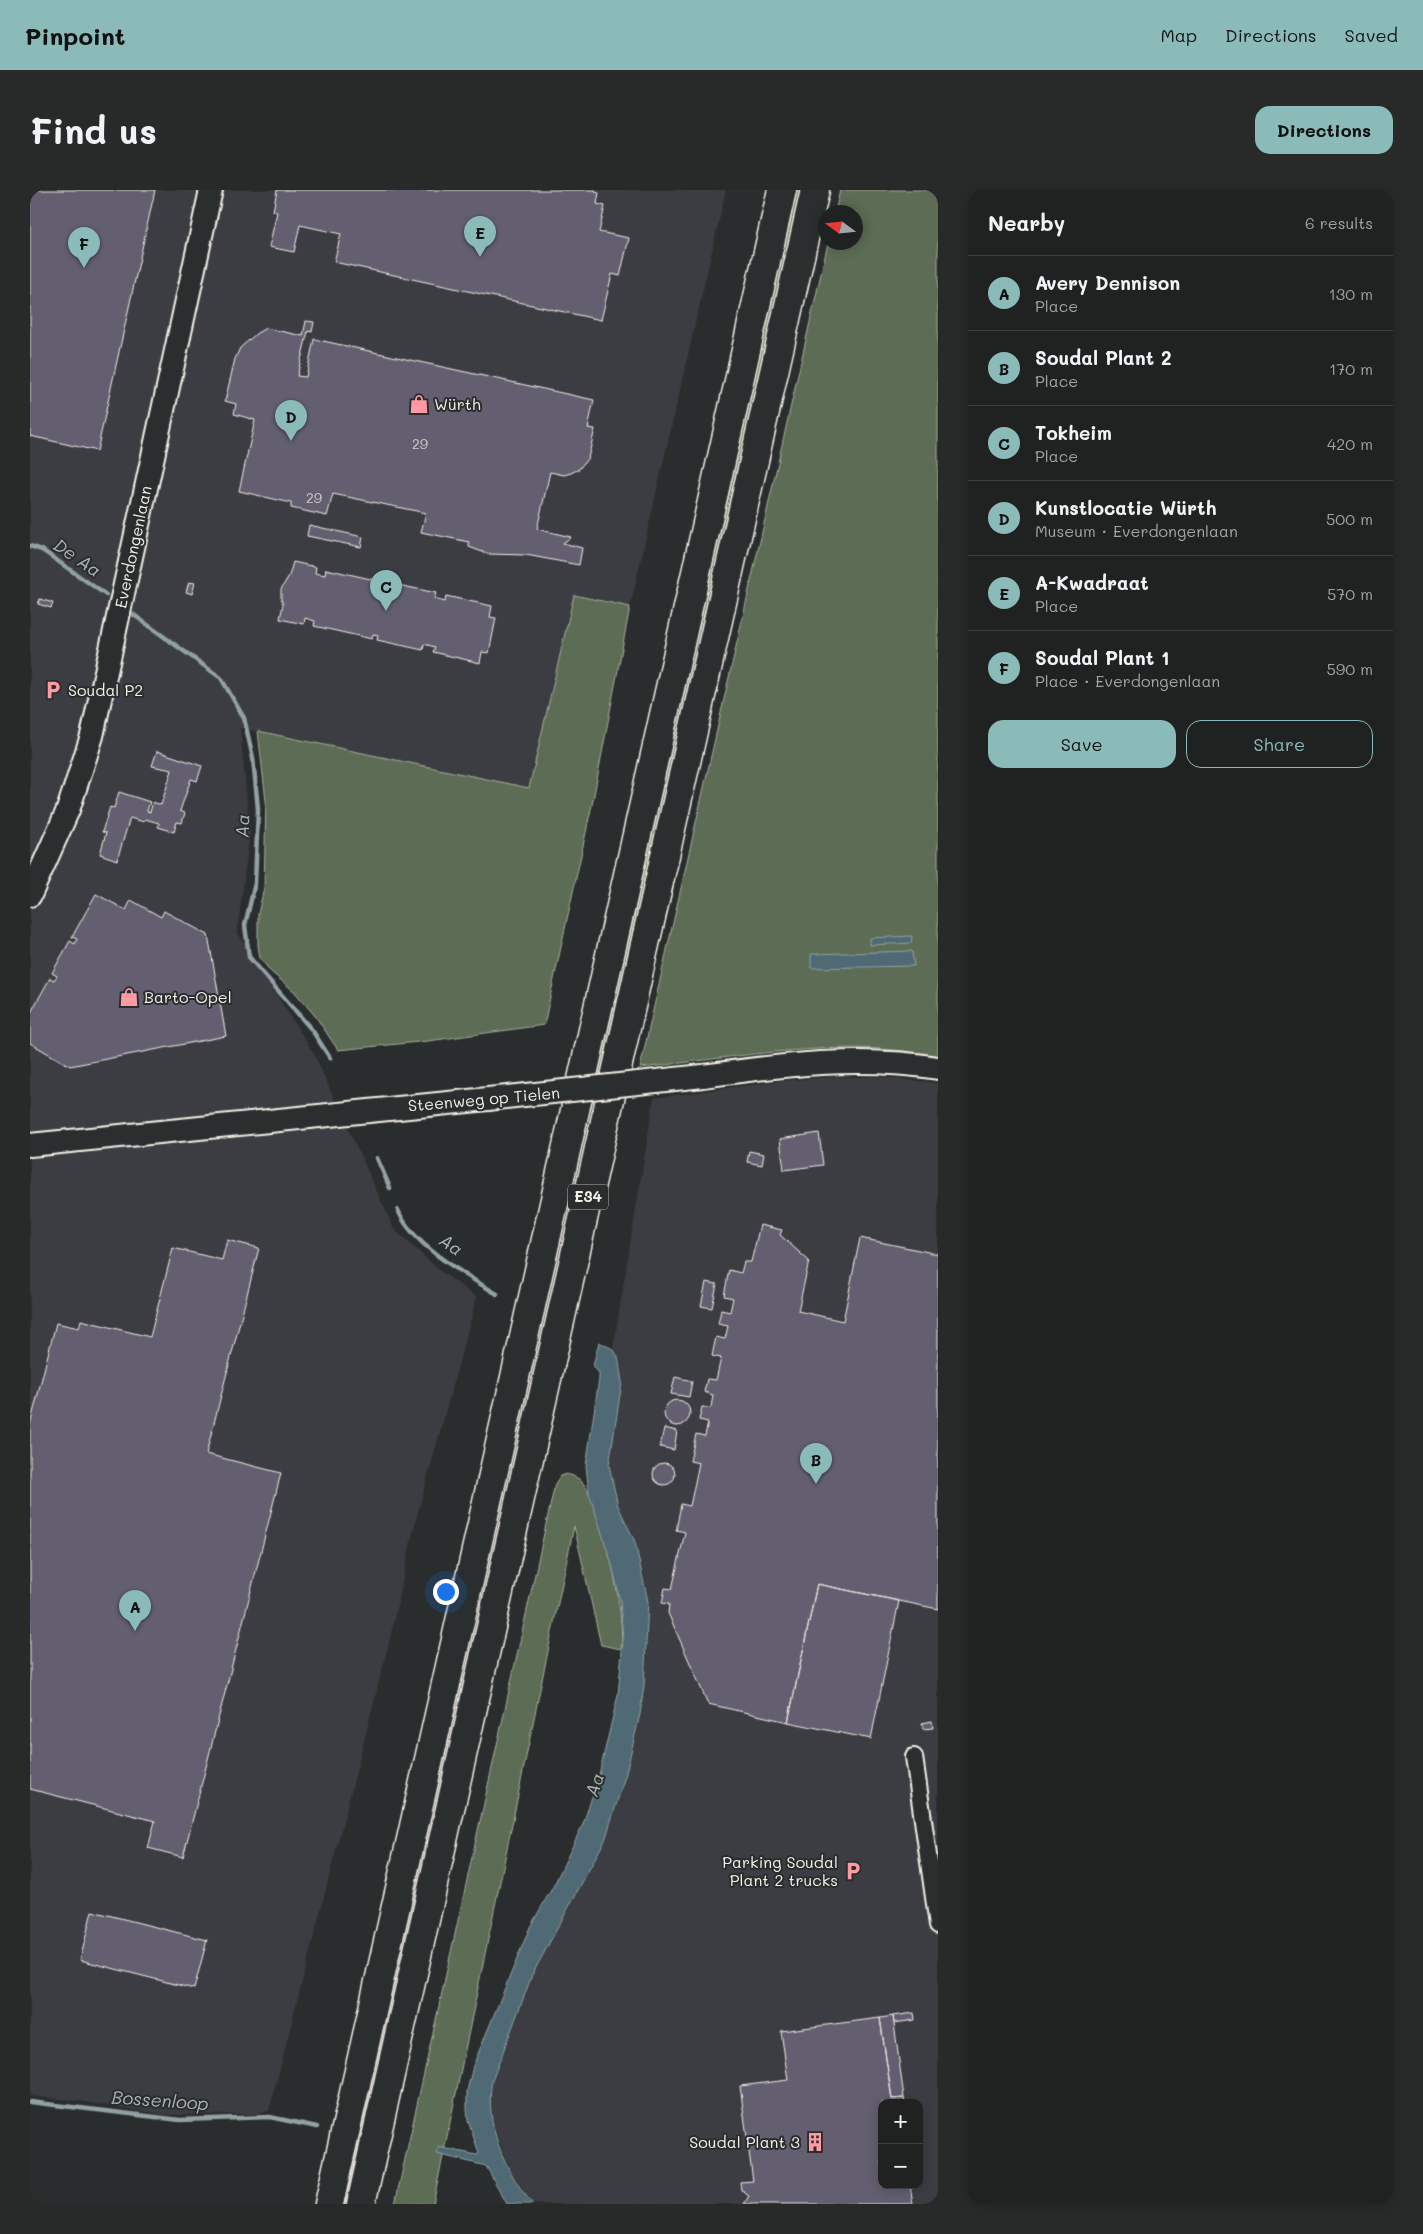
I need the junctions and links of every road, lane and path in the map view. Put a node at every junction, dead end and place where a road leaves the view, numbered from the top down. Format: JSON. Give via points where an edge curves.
{"nodes":[{"id":1,"x":211,"y":190,"type":"edge"},
{"id":2,"x":782,"y":190,"type":"edge"},
{"id":3,"x":815,"y":190,"type":"edge"},
{"id":4,"x":30,"y":895,"type":"edge"},
{"id":5,"x":938,"y":1068,"type":"edge"},
{"id":6,"x":30,"y":1145,"type":"edge"},
{"id":7,"x":914,"y":1757,"type":"dead end"},
{"id":8,"x":938,"y":1925,"type":"edge"},
{"id":9,"x":329,"y":2204,"type":"edge"},
{"id":10,"x":361,"y":2204,"type":"edge"}],
"edges":[{"from":1,"to":4,"type":"street","name":"Everdongenlaan","via":[[92,736],[68,810]]},
{"from":2,"to":9,"type":"highway","number":"E34"},
{"from":3,"to":10,"type":"highway","number":"E34"},
{"from":5,"to":6,"type":"street","name":"Steenweg op Tielen","bridge":true,"via":[[867,1062],[780,1066]]},
{"from":7,"to":8,"type":"street"}]}
